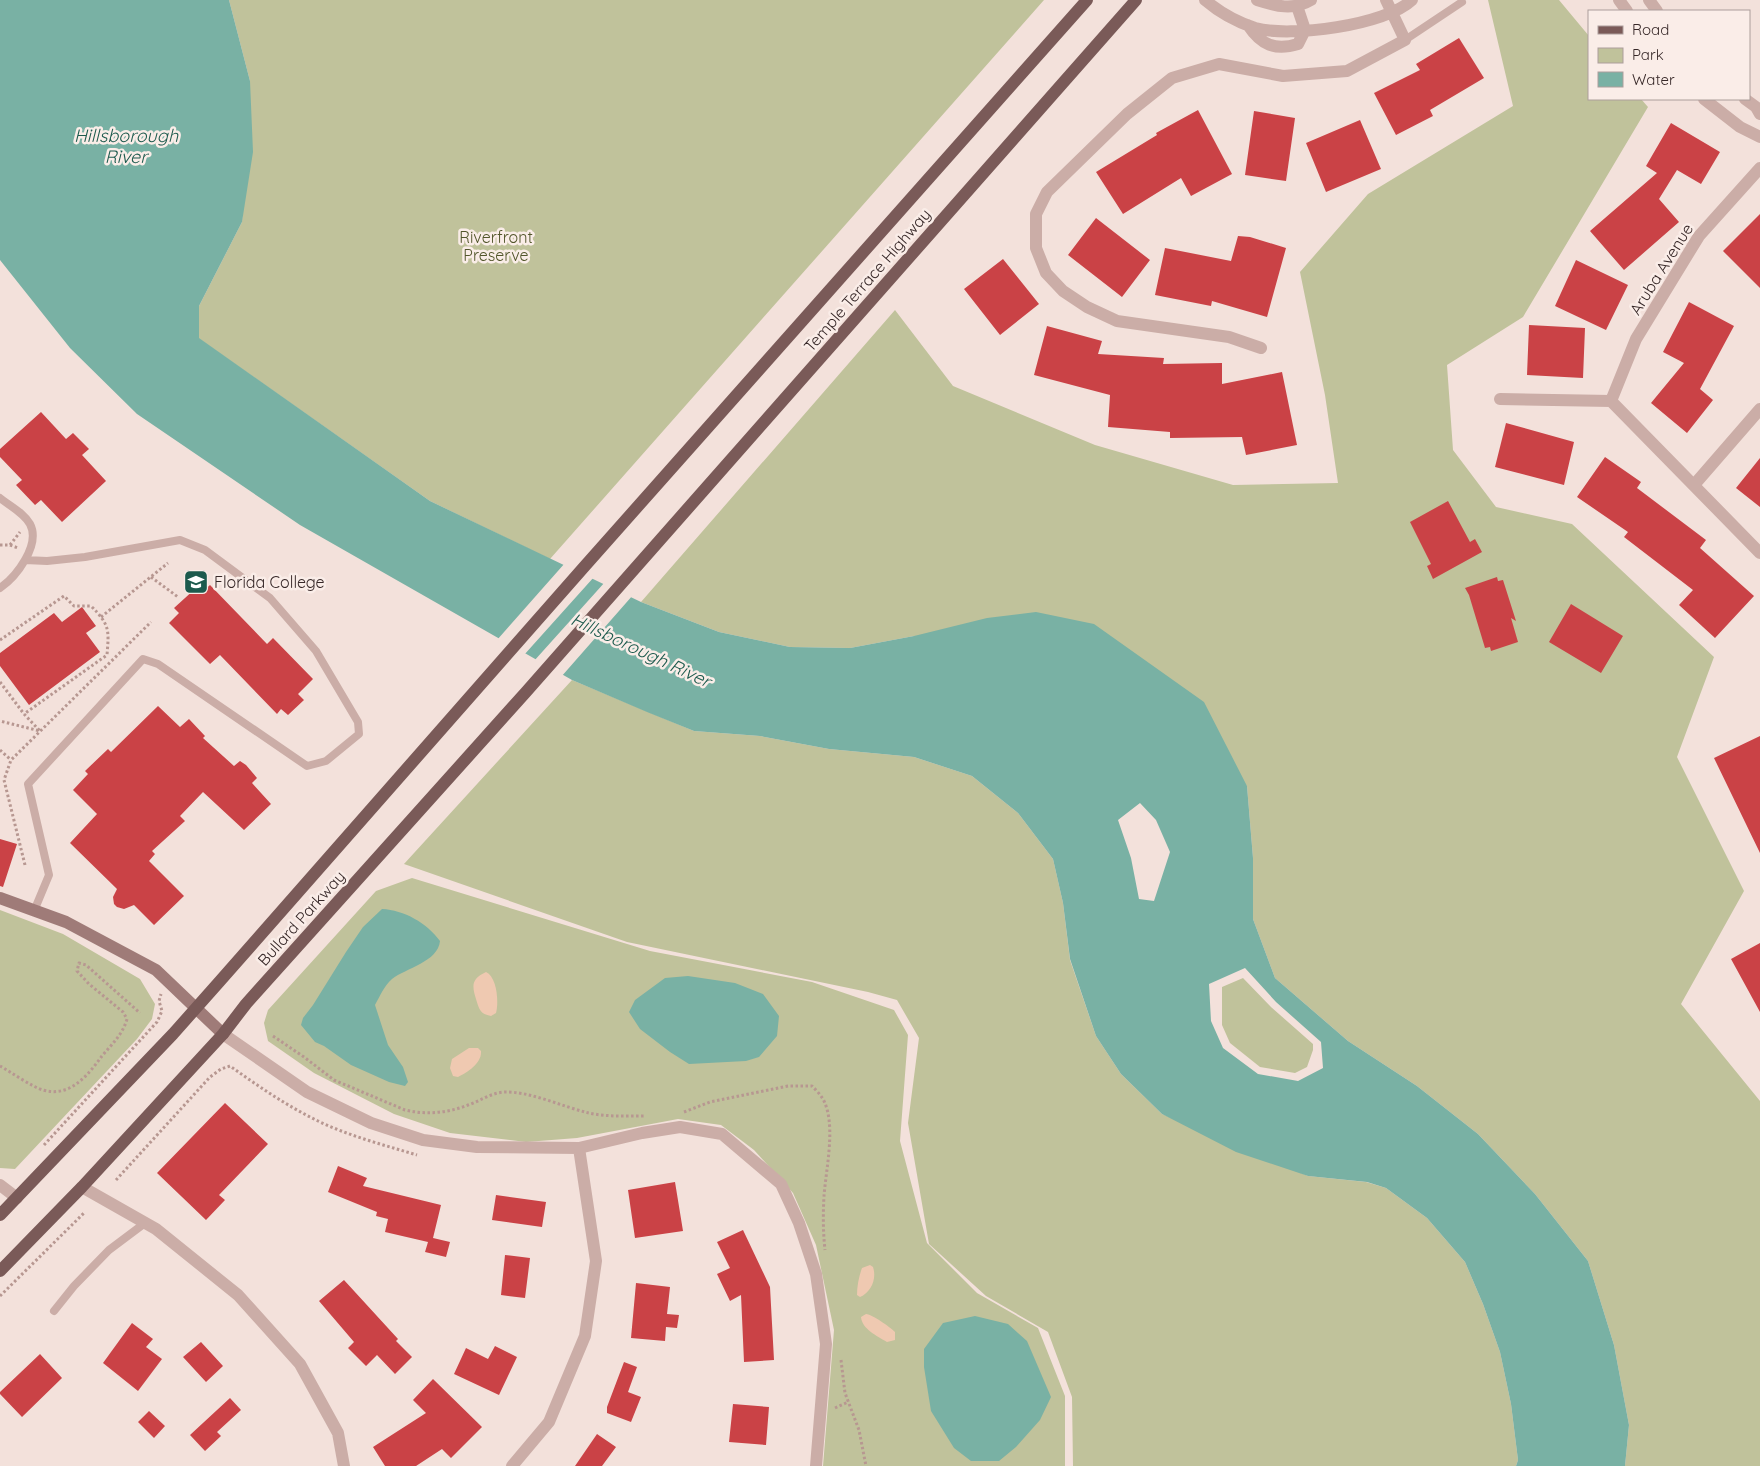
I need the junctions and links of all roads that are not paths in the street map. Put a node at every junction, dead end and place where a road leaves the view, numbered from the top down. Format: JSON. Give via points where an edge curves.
{"nodes":[{"id":1,"x":1087,"y":0,"type":"edge"},
{"id":2,"x":1136,"y":0,"type":"edge"},
{"id":3,"x":1205,"y":0,"type":"edge"},
{"id":4,"x":1257,"y":0,"type":"edge"},
{"id":5,"x":1311,"y":0,"type":"edge"},
{"id":6,"x":1386,"y":0,"type":"edge"},
{"id":7,"x":1412,"y":0,"type":"edge"},
{"id":8,"x":1462,"y":2,"type":"dead end"},
{"id":9,"x":1298,"y":6,"type":"junction"},
{"id":10,"x":1392,"y":13,"type":"junction"},
{"id":11,"x":1305,"y":30,"type":"junction"},
{"id":12,"x":1405,"y":40,"type":"junction"},
{"id":13,"x":1705,"y":100,"type":"edge"},
{"id":14,"x":1747,"y":100,"type":"edge"},
{"id":15,"x":1760,"y":114,"type":"edge"},
{"id":16,"x":1760,"y":136,"type":"edge"},
{"id":17,"x":1760,"y":168,"type":"edge"},
{"id":18,"x":1261,"y":348,"type":"dead end"},
{"id":19,"x":1500,"y":399,"type":"dead end"},
{"id":20,"x":1611,"y":401,"type":"junction"},
{"id":21,"x":1760,"y":409,"type":"edge"},
{"id":22,"x":1694,"y":485,"type":"junction"},
{"id":23,"x":0,"y":498,"type":"edge"},
{"id":24,"x":1760,"y":553,"type":"edge"},
{"id":25,"x":25,"y":560,"type":"junction"},
{"id":26,"x":584,"y":567,"type":"joint"},
{"id":27,"x":622,"y":582,"type":"joint"},
{"id":28,"x":0,"y":588,"type":"edge"},
{"id":29,"x":0,"y":898,"type":"edge"},
{"id":30,"x":34,"y":911,"type":"junction"},
{"id":31,"x":195,"y":1007,"type":"junction"},
{"id":32,"x":223,"y":1034,"type":"junction"},
{"id":33,"x":579,"y":1148,"type":"junction"},
{"id":34,"x":0,"y":1185,"type":"edge"},
{"id":35,"x":82,"y":1187,"type":"junction"},
{"id":36,"x":17,"y":1198,"type":"junction"},
{"id":37,"x":0,"y":1215,"type":"edge"},
{"id":38,"x":145,"y":1223,"type":"junction"},
{"id":39,"x":0,"y":1271,"type":"edge"},
{"id":40,"x":54,"y":1311,"type":"dead end"},
{"id":41,"x":344,"y":1466,"type":"edge"},
{"id":42,"x":512,"y":1466,"type":"edge"},
{"id":43,"x":816,"y":1466,"type":"edge"}],
"edges":[{"from":1,"to":26,"type":"main road","name":"Temple Terrace Highway"},
{"from":2,"to":27,"type":"main road","name":"Temple Terrace Highway"},
{"from":3,"to":11,"type":"street","via":[[1229,17],[1256,28]]},
{"from":4,"to":9,"type":"street","via":[[1279,7]]},
{"from":5,"to":9,"type":"street"},
{"from":6,"to":10,"type":"street"},
{"from":7,"to":10,"type":"street"},
{"from":8,"to":12,"type":"lane"},
{"from":9,"to":11,"type":"street"},
{"from":10,"to":11,"type":"street","via":[[1335,27]]},
{"from":10,"to":12,"type":"street"},
{"from":12,"to":18,"type":"street","via":[[1348,71],[1283,76],[1219,64],[1172,78],[1127,114],[1047,192],[1036,214],[1036,248],[1046,273],[1063,291],[1087,307],[1117,321],[1229,337]]},
{"from":13,"to":16,"type":"street","via":[[1740,127]]},
{"from":14,"to":15,"type":"street","via":[[1756,106]]},
{"from":17,"to":20,"type":"street","name":"Aruba Avenue","via":[[1699,236],[1636,339]]},
{"from":19,"to":20,"type":"street"},
{"from":20,"to":22,"type":"street"},
{"from":21,"to":22,"type":"street"},
{"from":22,"to":24,"type":"street"},
{"from":23,"to":25,"type":"lane","via":[[29,523],[33,533]]},
{"from":25,"to":28,"type":"lane","via":[[11,580]]},
{"from":25,"to":30,"type":"lane","via":[[85,557],[180,540],[204,550],[270,598],[316,651],[358,722],[359,734],[326,761],[307,766],[158,664],[143,659],[28,784],[48,875]]},
{"from":26,"to":31,"type":"main road","name":"Bullard Parkway"},
{"from":27,"to":32,"type":"main road","name":"Bullard Parkway","via":[[246,1004]]},
{"from":29,"to":30,"type":"street"},
{"from":30,"to":31,"type":"street","via":[[66,922],[156,970]]},
{"from":31,"to":32,"type":"street"},
{"from":31,"to":36,"type":"main road","name":"Bullard Parkway"},
{"from":32,"to":33,"type":"street","via":[[307,1092],[370,1123],[423,1140],[477,1147]]},
{"from":32,"to":35,"type":"main road","name":"Bullard Parkway"},
{"from":33,"to":42,"type":"street","via":[[596,1261],[585,1336],[549,1422]]},
{"from":33,"to":43,"type":"street","via":[[680,1127],[722,1134],[780,1184],[799,1223],[816,1274],[826,1344]]},
{"from":34,"to":36,"type":"street"},
{"from":35,"to":38,"type":"street"},
{"from":35,"to":39,"type":"main road","name":"Bullard Parkway"},
{"from":36,"to":37,"type":"main road","name":"Bullard Parkway"},
{"from":38,"to":40,"type":"lane","via":[[109,1250]]},
{"from":38,"to":41,"type":"street","via":[[238,1295],[300,1364],[338,1433]]}]}
